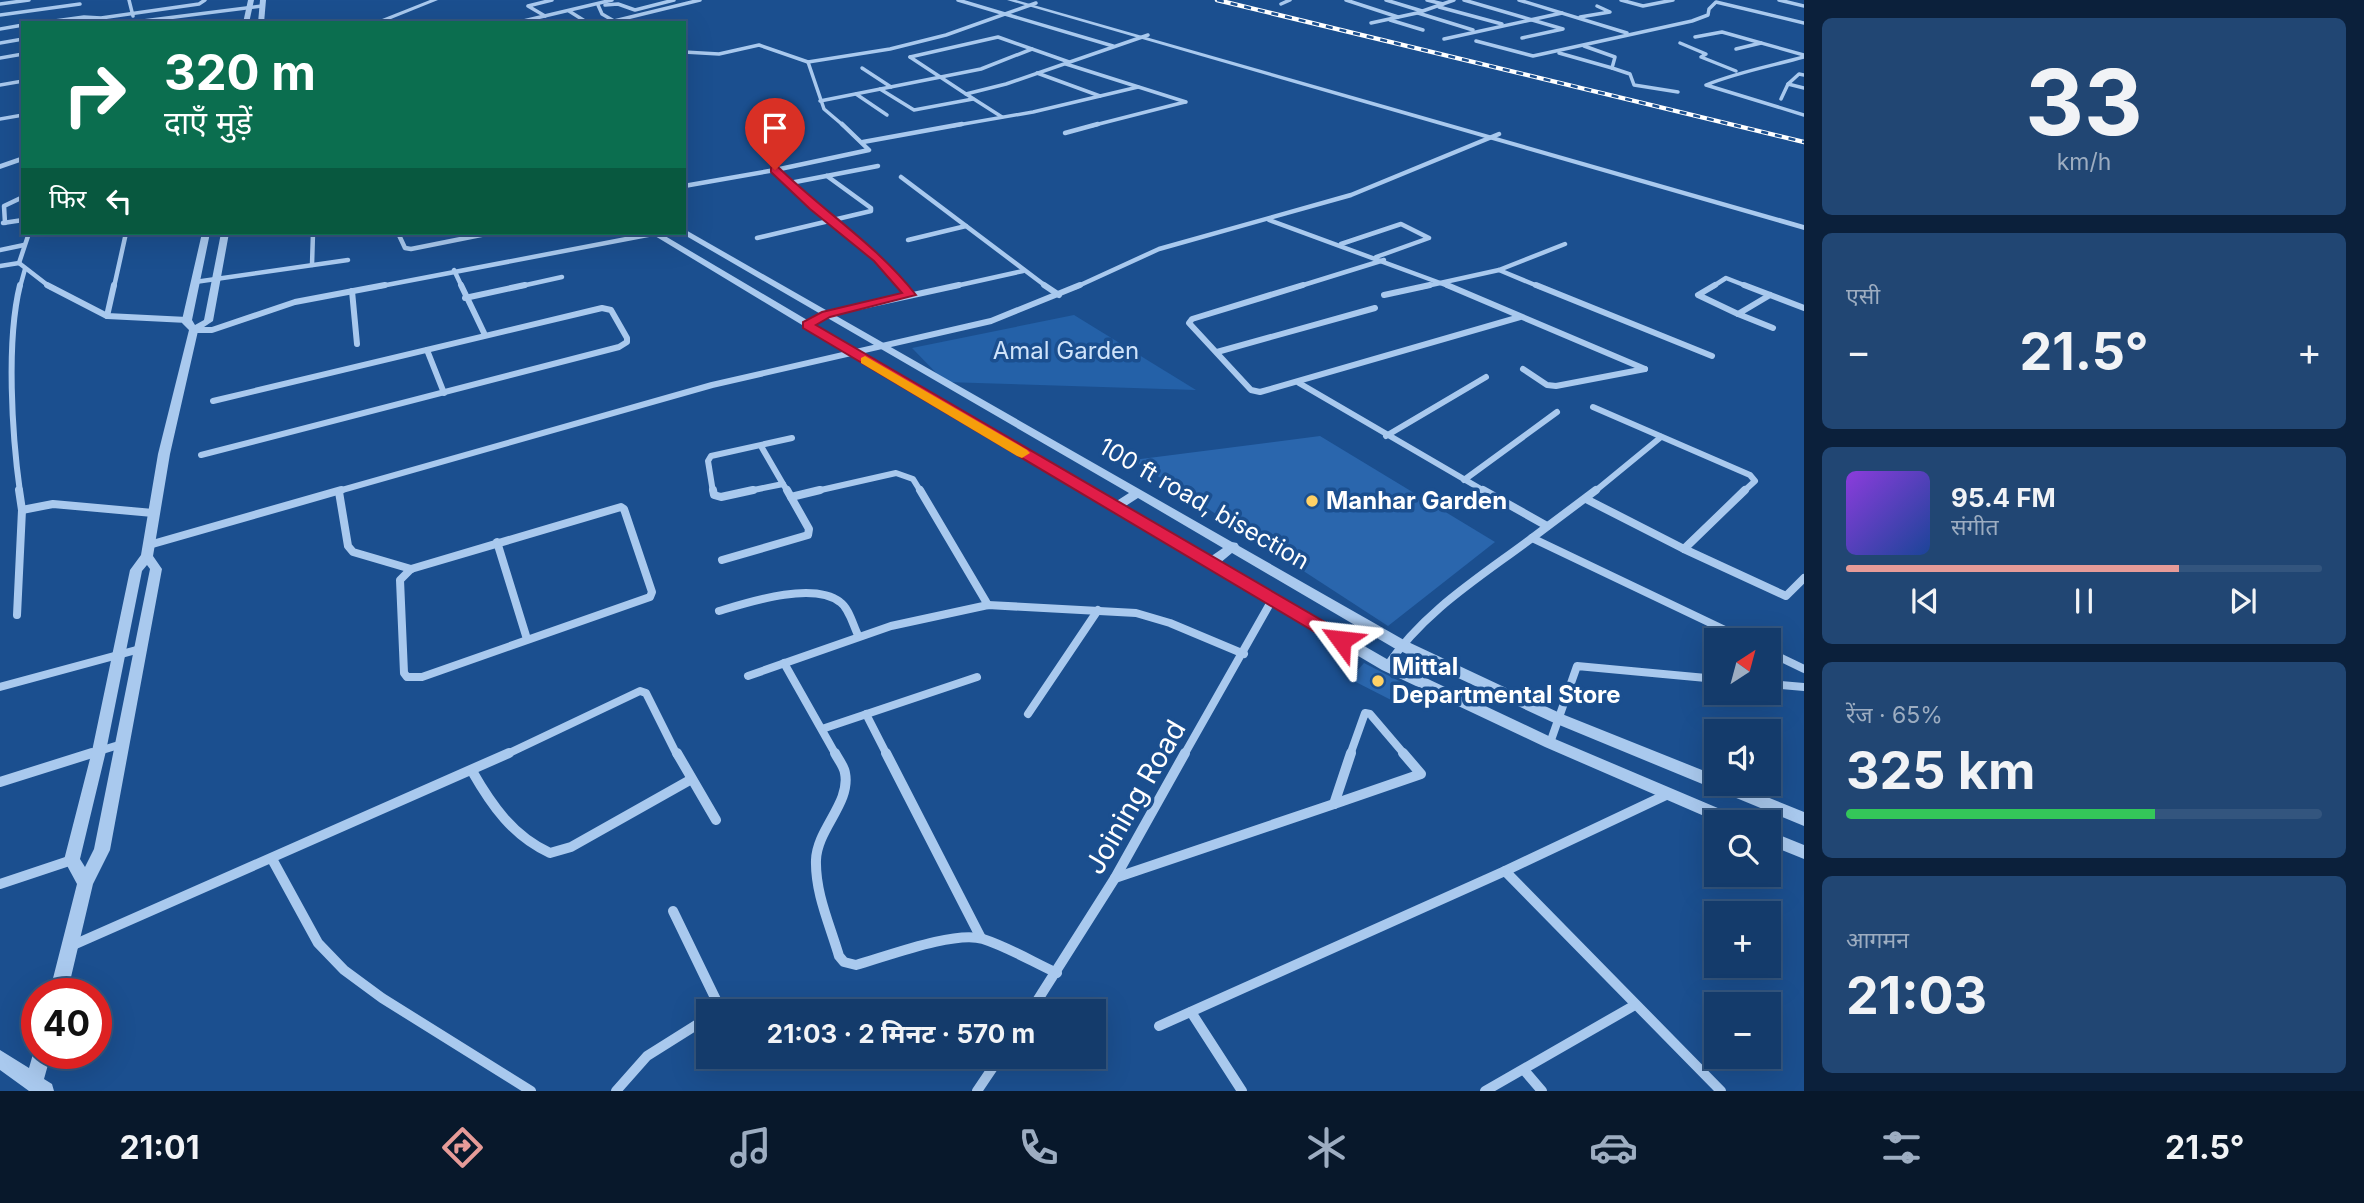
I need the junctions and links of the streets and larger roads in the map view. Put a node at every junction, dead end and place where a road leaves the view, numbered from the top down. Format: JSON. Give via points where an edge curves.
{"nodes":[{"id":1,"x":14,"y":0,"type":"edge"},
{"id":2,"x":29,"y":0,"type":"edge"},
{"id":3,"x":79,"y":0,"type":"edge"},
{"id":4,"x":129,"y":0,"type":"edge"},
{"id":5,"x":205,"y":0,"type":"edge"},
{"id":6,"x":251,"y":0,"type":"edge"},
{"id":7,"x":422,"y":0,"type":"edge"},
{"id":8,"x":435,"y":0,"type":"edge"},
{"id":9,"x":552,"y":0,"type":"edge"},
{"id":10,"x":612,"y":0,"type":"edge"},
{"id":11,"x":674,"y":0,"type":"edge"},
{"id":12,"x":700,"y":0,"type":"edge"},
{"id":13,"x":958,"y":0,"type":"edge"},
{"id":14,"x":1010,"y":0,"type":"edge"},
{"id":15,"x":1290,"y":0,"type":"edge"},
{"id":16,"x":1346,"y":0,"type":"edge"},
{"id":17,"x":1386,"y":0,"type":"edge"},
{"id":18,"x":1427,"y":0,"type":"edge"},
{"id":19,"x":1454,"y":0,"type":"edge"},
{"id":20,"x":1464,"y":0,"type":"edge"},
{"id":21,"x":1519,"y":0,"type":"edge"},
{"id":22,"x":1621,"y":0,"type":"edge"},
{"id":23,"x":1673,"y":0,"type":"edge"},
{"id":24,"x":1709,"y":0,"type":"edge"},
{"id":25,"x":1726,"y":0,"type":"edge"},
{"id":26,"x":1779,"y":0,"type":"edge"},
{"id":27,"x":1716,"y":2,"type":"junction"},
{"id":28,"x":0,"y":3,"type":"edge"},
{"id":29,"x":262,"y":3,"type":"edge"},
{"id":30,"x":1030,"y":3,"type":"edge"},
{"id":31,"x":1281,"y":4,"type":"dead end"},
{"id":32,"x":598,"y":5,"type":"junction"},
{"id":33,"x":1444,"y":5,"type":"junction"},
{"id":34,"x":590,"y":6,"type":"junction"},
{"id":35,"x":1597,"y":6,"type":"dead end"},
{"id":36,"x":1804,"y":6,"type":"edge"},
{"id":37,"x":1438,"y":7,"type":"junction"},
{"id":38,"x":249,"y":8,"type":"junction"},
{"id":39,"x":569,"y":11,"type":"junction"},
{"id":40,"x":1423,"y":11,"type":"junction"},
{"id":41,"x":131,"y":13,"type":"junction"},
{"id":42,"x":1417,"y":13,"type":"junction"},
{"id":43,"x":1562,"y":13,"type":"junction"},
{"id":44,"x":1003,"y":14,"type":"junction"},
{"id":45,"x":0,"y":15,"type":"edge"},
{"id":46,"x":545,"y":16,"type":"junction"},
{"id":47,"x":1576,"y":17,"type":"junction"},
{"id":48,"x":1400,"y":18,"type":"junction"},
{"id":49,"x":1535,"y":19,"type":"junction"},
{"id":50,"x":1390,"y":20,"type":"junction"},
{"id":51,"x":55,"y":21,"type":"edge"},
{"id":52,"x":87,"y":21,"type":"edge"},
{"id":53,"x":134,"y":21,"type":"edge"},
{"id":54,"x":150,"y":21,"type":"edge"},
{"id":55,"x":246,"y":21,"type":"edge"},
{"id":56,"x":261,"y":21,"type":"edge"},
{"id":57,"x":367,"y":21,"type":"edge"},
{"id":58,"x":380,"y":21,"type":"edge"},
{"id":59,"x":523,"y":21,"type":"edge"},
{"id":60,"x":585,"y":21,"type":"edge"},
{"id":61,"x":610,"y":21,"type":"edge"},
{"id":62,"x":615,"y":21,"type":"edge"},
{"id":63,"x":1371,"y":23,"type":"dead end"},
{"id":64,"x":1804,"y":23,"type":"edge"},
{"id":65,"x":21,"y":25,"type":"edge"},
{"id":66,"x":1503,"y":25,"type":"junction"},
{"id":67,"x":0,"y":29,"type":"edge"},
{"id":68,"x":1423,"y":30,"type":"dead end"},
{"id":69,"x":1475,"y":31,"type":"junction"},
{"id":70,"x":1628,"y":33,"type":"junction"},
{"id":71,"x":1144,"y":36,"type":"junction"},
{"id":72,"x":1522,"y":37,"type":"dead end"},
{"id":73,"x":1695,"y":37,"type":"dead end"},
{"id":74,"x":21,"y":39,"type":"edge"},
{"id":75,"x":1444,"y":39,"type":"dead end"},
{"id":76,"x":1476,"y":41,"type":"dead end"},
{"id":77,"x":0,"y":43,"type":"edge"},
{"id":78,"x":1680,"y":43,"type":"dead end"},
{"id":79,"x":1762,"y":43,"type":"junction"},
{"id":80,"x":1583,"y":46,"type":"junction"},
{"id":81,"x":1114,"y":47,"type":"junction"},
{"id":82,"x":1032,"y":49,"type":"junction"},
{"id":83,"x":1736,"y":49,"type":"dead end"},
{"id":84,"x":686,"y":52,"type":"edge"},
{"id":85,"x":1556,"y":52,"type":"junction"},
{"id":86,"x":21,"y":54,"type":"edge"},
{"id":87,"x":1804,"y":56,"type":"edge"},
{"id":88,"x":0,"y":58,"type":"edge"},
{"id":89,"x":808,"y":62,"type":"junction"},
{"id":90,"x":1068,"y":63,"type":"junction"},
{"id":91,"x":862,"y":68,"type":"dead end"},
{"id":92,"x":1612,"y":68,"type":"junction"},
{"id":93,"x":1737,"y":72,"type":"junction"},
{"id":94,"x":1036,"y":73,"type":"junction"},
{"id":95,"x":1804,"y":75,"type":"edge"},
{"id":96,"x":939,"y":77,"type":"junction"},
{"id":97,"x":21,"y":81,"type":"edge"},
{"id":98,"x":1788,"y":84,"type":"junction"},
{"id":99,"x":0,"y":85,"type":"edge"},
{"id":100,"x":891,"y":87,"type":"junction"},
{"id":101,"x":1138,"y":87,"type":"junction"},
{"id":102,"x":1804,"y":88,"type":"edge"},
{"id":103,"x":880,"y":89,"type":"junction"},
{"id":104,"x":1678,"y":92,"type":"dead end"},
{"id":105,"x":856,"y":94,"type":"junction"},
{"id":106,"x":966,"y":94,"type":"junction"},
{"id":107,"x":1100,"y":96,"type":"junction"},
{"id":108,"x":1358,"y":97,"type":"junction"},
{"id":109,"x":973,"y":99,"type":"junction"},
{"id":110,"x":1781,"y":99,"type":"dead end"},
{"id":111,"x":820,"y":101,"type":"junction"},
{"id":112,"x":21,"y":115,"type":"edge"},
{"id":113,"x":887,"y":115,"type":"dead end"},
{"id":114,"x":1804,"y":115,"type":"edge"},
{"id":115,"x":1003,"y":117,"type":"junction"},
{"id":116,"x":0,"y":119,"type":"edge"},
{"id":117,"x":1065,"y":133,"type":"dead end"},
{"id":118,"x":1499,"y":134,"type":"junction"},
{"id":119,"x":1488,"y":137,"type":"junction"},
{"id":120,"x":863,"y":142,"type":"junction"},
{"id":121,"x":21,"y":151,"type":"edge"},
{"id":122,"x":0,"y":159,"type":"edge"},
{"id":123,"x":21,"y":159,"type":"edge"},
{"id":124,"x":877,"y":166,"type":"dead end"},
{"id":125,"x":0,"y":167,"type":"edge"},
{"id":126,"x":775,"y":170,"type":"junction"},
{"id":127,"x":827,"y":176,"type":"junction"},
{"id":128,"x":901,"y":177,"type":"dead end"},
{"id":129,"x":790,"y":183,"type":"junction"},
{"id":130,"x":686,"y":186,"type":"edge"},
{"id":131,"x":21,"y":198,"type":"edge"},
{"id":132,"x":21,"y":220,"type":"edge"},
{"id":133,"x":1268,"y":220,"type":"junction"},
{"id":134,"x":833,"y":221,"type":"junction"},
{"id":135,"x":1804,"y":221,"type":"edge"},
{"id":136,"x":2,"y":224,"type":"edge"},
{"id":137,"x":966,"y":226,"type":"junction"},
{"id":138,"x":1804,"y":228,"type":"edge"},
{"id":139,"x":686,"y":232,"type":"edge"},
{"id":140,"x":28,"y":235,"type":"edge"},
{"id":141,"x":126,"y":235,"type":"edge"},
{"id":142,"x":206,"y":235,"type":"edge"},
{"id":143,"x":225,"y":235,"type":"edge"},
{"id":144,"x":313,"y":235,"type":"edge"},
{"id":145,"x":399,"y":235,"type":"edge"},
{"id":146,"x":481,"y":235,"type":"edge"},
{"id":147,"x":645,"y":235,"type":"edge"},
{"id":148,"x":659,"y":235,"type":"edge"},
{"id":149,"x":757,"y":238,"type":"dead end"},
{"id":150,"x":908,"y":240,"type":"dead end"},
{"id":151,"x":1341,"y":244,"type":"junction"},
{"id":152,"x":1565,"y":244,"type":"dead end"},
{"id":153,"x":24,"y":245,"type":"junction"},
{"id":154,"x":0,"y":250,"type":"edge"},
{"id":155,"x":1377,"y":257,"type":"junction"},
{"id":156,"x":348,"y":260,"type":"dead end"},
{"id":157,"x":1384,"y":260,"type":"junction"},
{"id":158,"x":19,"y":263,"type":"junction"},
{"id":159,"x":312,"y":265,"type":"junction"},
{"id":160,"x":0,"y":266,"type":"edge"},
{"id":161,"x":25,"y":269,"type":"junction"},
{"id":162,"x":454,"y":270,"type":"junction"},
{"id":163,"x":1499,"y":270,"type":"junction"},
{"id":164,"x":1023,"y":271,"type":"junction"},
{"id":165,"x":562,"y":277,"type":"dead end"},
{"id":166,"x":218,"y":279,"type":"junction"},
{"id":167,"x":195,"y":282,"type":"junction"},
{"id":168,"x":1440,"y":282,"type":"junction"},
{"id":169,"x":352,"y":291,"type":"junction"},
{"id":170,"x":910,"y":295,"type":"junction"},
{"id":171,"x":1059,"y":295,"type":"junction"},
{"id":172,"x":1384,"y":295,"type":"dead end"},
{"id":173,"x":1770,"y":295,"type":"junction"},
{"id":174,"x":465,"y":298,"type":"junction"},
{"id":175,"x":1375,"y":308,"type":"dead end"},
{"id":176,"x":1804,"y":308,"type":"edge"},
{"id":177,"x":826,"y":314,"type":"junction"},
{"id":178,"x":1738,"y":314,"type":"junction"},
{"id":179,"x":107,"y":316,"type":"junction"},
{"id":180,"x":1520,"y":317,"type":"junction"},
{"id":181,"x":191,"y":325,"type":"junction"},
{"id":182,"x":807,"y":325,"type":"junction"},
{"id":183,"x":1773,"y":328,"type":"dead end"},
{"id":184,"x":485,"y":335,"type":"junction"},
{"id":185,"x":357,"y":344,"type":"dead end"},
{"id":186,"x":883,"y":347,"type":"junction"},
{"id":187,"x":427,"y":350,"type":"junction"},
{"id":188,"x":1217,"y":352,"type":"junction"},
{"id":189,"x":855,"y":354,"type":"junction"},
{"id":190,"x":1712,"y":356,"type":"dead end"},
{"id":191,"x":1523,"y":369,"type":"dead end"},
{"id":192,"x":1486,"y":377,"type":"dead end"},
{"id":193,"x":1299,"y":383,"type":"junction"},
{"id":194,"x":444,"y":393,"type":"junction"},
{"id":195,"x":213,"y":401,"type":"dead end"},
{"id":196,"x":1593,"y":407,"type":"dead end"},
{"id":197,"x":1557,"y":412,"type":"dead end"},
{"id":198,"x":1386,"y":436,"type":"junction"},
{"id":199,"x":1661,"y":437,"type":"junction"},
{"id":200,"x":792,"y":438,"type":"dead end"},
{"id":201,"x":761,"y":446,"type":"junction"},
{"id":202,"x":201,"y":455,"type":"dead end"},
{"id":203,"x":1464,"y":480,"type":"junction"},
{"id":204,"x":783,"y":485,"type":"junction"},
{"id":205,"x":339,"y":492,"type":"junction"},
{"id":206,"x":1139,"y":492,"type":"junction"},
{"id":207,"x":791,"y":497,"type":"junction"},
{"id":208,"x":1586,"y":499,"type":"junction"},
{"id":209,"x":1115,"y":508,"type":"junction"},
{"id":210,"x":22,"y":510,"type":"junction"},
{"id":211,"x":153,"y":513,"type":"junction"},
{"id":212,"x":1547,"y":526,"type":"junction"},
{"id":213,"x":1532,"y":538,"type":"junction"},
{"id":214,"x":497,"y":542,"type":"junction"},
{"id":215,"x":1233,"y":546,"type":"junction"},
{"id":216,"x":1684,"y":550,"type":"junction"},
{"id":217,"x":148,"y":551,"type":"junction"},
{"id":218,"x":722,"y":559,"type":"dead end"},
{"id":219,"x":1210,"y":564,"type":"junction"},
{"id":220,"x":411,"y":569,"type":"junction"},
{"id":221,"x":1804,"y":578,"type":"edge"},
{"id":222,"x":1272,"y":600,"type":"junction"},
{"id":223,"x":988,"y":605,"type":"junction"},
{"id":224,"x":1098,"y":610,"type":"junction"},
{"id":225,"x":719,"y":611,"type":"dead end"},
{"id":226,"x":18,"y":615,"type":"dead end"},
{"id":227,"x":1721,"y":628,"type":"edge"},
{"id":228,"x":859,"y":635,"type":"junction"},
{"id":229,"x":527,"y":639,"type":"junction"},
{"id":230,"x":1399,"y":644,"type":"junction"},
{"id":231,"x":141,"y":649,"type":"junction"},
{"id":232,"x":119,"y":654,"type":"junction"},
{"id":233,"x":1244,"y":654,"type":"junction"},
{"id":234,"x":1782,"y":658,"type":"edge"},
{"id":235,"x":784,"y":663,"type":"junction"},
{"id":236,"x":1387,"y":666,"type":"junction"},
{"id":237,"x":1804,"y":669,"type":"edge"},
{"id":238,"x":748,"y":676,"type":"dead end"},
{"id":239,"x":977,"y":677,"type":"dead end"},
{"id":240,"x":1704,"y":678,"type":"edge"},
{"id":241,"x":1782,"y":685,"type":"edge"},
{"id":242,"x":0,"y":687,"type":"edge"},
{"id":243,"x":1804,"y":687,"type":"edge"},
{"id":244,"x":866,"y":714,"type":"junction"},
{"id":245,"x":1028,"y":714,"type":"dead end"},
{"id":246,"x":1557,"y":718,"type":"junction"},
{"id":247,"x":821,"y":729,"type":"junction"},
{"id":248,"x":1550,"y":743,"type":"junction"},
{"id":249,"x":123,"y":744,"type":"junction"},
{"id":250,"x":99,"y":751,"type":"junction"},
{"id":251,"x":472,"y":771,"type":"junction"},
{"id":252,"x":1704,"y":777,"type":"edge"},
{"id":253,"x":690,"y":780,"type":"junction"},
{"id":254,"x":0,"y":782,"type":"edge"},
{"id":255,"x":1666,"y":795,"type":"junction"},
{"id":256,"x":1749,"y":796,"type":"edge"},
{"id":257,"x":1333,"y":806,"type":"junction"},
{"id":258,"x":1704,"y":810,"type":"edge"},
{"id":259,"x":1804,"y":819,"type":"edge"},
{"id":260,"x":716,"y":820,"type":"dead end"},
{"id":261,"x":1781,"y":843,"type":"edge"},
{"id":262,"x":1804,"y":852,"type":"edge"},
{"id":263,"x":272,"y":859,"type":"junction"},
{"id":264,"x":72,"y":860,"type":"junction"},
{"id":265,"x":1506,"y":870,"type":"junction"},
{"id":266,"x":1115,"y":878,"type":"junction"},
{"id":267,"x":85,"y":883,"type":"junction"},
{"id":268,"x":0,"y":884,"type":"edge"},
{"id":269,"x":673,"y":911,"type":"dead end"},
{"id":270,"x":981,"y":938,"type":"junction"},
{"id":271,"x":70,"y":947,"type":"junction"},
{"id":272,"x":1057,"y":973,"type":"junction"},
{"id":273,"x":62,"y":978,"type":"edge"},
{"id":274,"x":716,"y":999,"type":"edge"},
{"id":275,"x":1039,"y":999,"type":"edge"},
{"id":276,"x":1635,"y":1005,"type":"junction"},
{"id":277,"x":1191,"y":1012,"type":"junction"},
{"id":278,"x":696,"y":1025,"type":"edge"},
{"id":279,"x":1159,"y":1027,"type":"dead end"},
{"id":280,"x":1,"y":1062,"type":"edge"},
{"id":281,"x":992,"y":1069,"type":"edge"},
{"id":282,"x":1524,"y":1070,"type":"junction"},
{"id":283,"x":40,"y":1086,"type":"edge"},
{"id":284,"x":531,"y":1091,"type":"edge"},
{"id":285,"x":615,"y":1091,"type":"edge"},
{"id":286,"x":977,"y":1091,"type":"edge"},
{"id":287,"x":1242,"y":1091,"type":"edge"},
{"id":288,"x":1485,"y":1091,"type":"edge"},
{"id":289,"x":1542,"y":1091,"type":"edge"},
{"id":290,"x":1721,"y":1091,"type":"edge"}],
"edges":[{"from":1,"to":28,"type":"street"},
{"from":2,"to":28,"type":"street"},
{"from":3,"to":45,"type":"street","via":[[80,4]]},
{"from":4,"to":41,"type":"street"},
{"from":5,"to":41,"type":"street"},
{"from":6,"to":38,"type":"street"},
{"from":7,"to":57,"type":"street"},
{"from":8,"to":58,"type":"street"},
{"from":9,"to":46,"type":"street","via":[[528,6]]},
{"from":10,"to":34,"type":"street"},
{"from":11,"to":32,"type":"street","via":[[635,10],[618,4]]},
{"from":12,"to":62,"type":"street"},
{"from":13,"to":44,"type":"street"},
{"from":14,"to":30,"type":"street"},
{"from":15,"to":31,"type":"street"},
{"from":16,"to":48,"type":"street"},
{"from":17,"to":40,"type":"street"},
{"from":18,"to":33,"type":"street"},
{"from":19,"to":33,"type":"street"},
{"from":20,"to":49,"type":"street"},
{"from":21,"to":43,"type":"street"},
{"from":22,"to":23,"type":"street","via":[[1643,6]]},
{"from":24,"to":27,"type":"street"},
{"from":25,"to":27,"type":"street"},
{"from":26,"to":36,"type":"street"},
{"from":27,"to":64,"type":"street"},
{"from":27,"to":70,"type":"street","via":[[1705,16]]},
{"from":29,"to":38,"type":"street"},
{"from":29,"to":56,"type":"street"},
{"from":30,"to":44,"type":"street"},
{"from":30,"to":71,"type":"street"},
{"from":32,"to":34,"type":"street"},
{"from":32,"to":61,"type":"street"},
{"from":33,"to":37,"type":"street"},
{"from":34,"to":39,"type":"street"},
{"from":35,"to":47,"type":"street","via":[[1610,12]]},
{"from":37,"to":40,"type":"street"},
{"from":37,"to":66,"type":"street"},
{"from":38,"to":54,"type":"street"},
{"from":38,"to":55,"type":"street"},
{"from":39,"to":46,"type":"street"},
{"from":39,"to":60,"type":"street"},
{"from":40,"to":42,"type":"street"},
{"from":41,"to":52,"type":"street"},
{"from":41,"to":53,"type":"street"},
{"from":42,"to":48,"type":"street"},
{"from":42,"to":69,"type":"street"},
{"from":43,"to":47,"type":"street"},
{"from":43,"to":49,"type":"street"},
{"from":44,"to":81,"type":"street"},
{"from":44,"to":89,"type":"street","via":[[920,42]]},
{"from":46,"to":59,"type":"street"},
{"from":47,"to":70,"type":"street"},
{"from":48,"to":50,"type":"street"},
{"from":49,"to":66,"type":"street"},
{"from":49,"to":72,"type":"street","via":[[1563,29]]},
{"from":50,"to":63,"type":"street"},
{"from":50,"to":68,"type":"street"},
{"from":51,"to":52,"type":"street","via":[[84,17]]},
{"from":65,"to":67,"type":"street"},
{"from":66,"to":69,"type":"street"},
{"from":69,"to":75,"type":"street"},
{"from":70,"to":80,"type":"street"},
{"from":71,"to":81,"type":"street"},
{"from":71,"to":108,"type":"street"},
{"from":73,"to":79,"type":"street","via":[[1722,32]]},
{"from":74,"to":77,"type":"street"},
{"from":76,"to":85,"type":"street","via":[[1533,56]]},
{"from":78,"to":93,"type":"street"},
{"from":79,"to":83,"type":"street"},
{"from":79,"to":87,"type":"street"},
{"from":80,"to":85,"type":"street"},
{"from":80,"to":92,"type":"street","via":[[1615,57]]},
{"from":81,"to":90,"type":"street"},
{"from":82,"to":90,"type":"street"},
{"from":82,"to":96,"type":"street","via":[[981,69]]},
{"from":82,"to":96,"type":"street","via":[[996,37],[910,57]]},
{"from":84,"to":89,"type":"street","via":[[722,54],[759,45]]},
{"from":85,"to":92,"type":"street"},
{"from":86,"to":88,"type":"street"},
{"from":87,"to":93,"type":"street"},
{"from":89,"to":111,"type":"street"},
{"from":90,"to":94,"type":"street"},
{"from":90,"to":101,"type":"street"},
{"from":91,"to":100,"type":"street"},
{"from":92,"to":104,"type":"street","via":[[1630,74],[1634,85]]},
{"from":93,"to":114,"type":"street","via":[[1706,87]]},
{"from":94,"to":106,"type":"street"},
{"from":94,"to":107,"type":"street"},
{"from":95,"to":98,"type":"street"},
{"from":96,"to":100,"type":"street"},
{"from":96,"to":106,"type":"street"},
{"from":97,"to":99,"type":"street"},
{"from":98,"to":102,"type":"street"},
{"from":98,"to":110,"type":"street"},
{"from":100,"to":103,"type":"street"},
{"from":101,"to":107,"type":"street"},
{"from":101,"to":117,"type":"street","via":[[1186,102]]},
{"from":103,"to":105,"type":"street"},
{"from":103,"to":109,"type":"street","via":[[914,110]]},
{"from":105,"to":111,"type":"street"},
{"from":105,"to":113,"type":"street"},
{"from":106,"to":109,"type":"street"},
{"from":107,"to":115,"type":"street"},
{"from":108,"to":118,"type":"street"},
{"from":108,"to":119,"type":"street"},
{"from":109,"to":115,"type":"street"},
{"from":111,"to":120,"type":"street","via":[[831,117]]},
{"from":112,"to":116,"type":"street"},
{"from":115,"to":120,"type":"street"},
{"from":118,"to":119,"type":"street"},
{"from":118,"to":135,"type":"street"},
{"from":119,"to":133,"type":"street","via":[[1351,195]]},
{"from":119,"to":138,"type":"street"},
{"from":120,"to":126,"type":"street","via":[[869,150]]},
{"from":121,"to":122,"type":"street"},
{"from":123,"to":125,"type":"street"},
{"from":124,"to":127,"type":"street"},
{"from":126,"to":129,"type":"street"},
{"from":126,"to":130,"type":"street"},
{"from":127,"to":129,"type":"street"},
{"from":127,"to":134,"type":"street","via":[[871,208]]},
{"from":128,"to":137,"type":"street"},
{"from":129,"to":134,"type":"street"},
{"from":131,"to":136,"type":"street","via":[[4,206]]},
{"from":132,"to":136,"type":"street"},
{"from":133,"to":151,"type":"street"},
{"from":133,"to":171,"type":"street","via":[[1159,249]]},
{"from":134,"to":149,"type":"street"},
{"from":134,"to":170,"type":"street","via":[[878,258]]},
{"from":137,"to":150,"type":"street"},
{"from":137,"to":164,"type":"street"},
{"from":139,"to":177,"type":"street","name":"100 ft road, bisection"},
{"from":140,"to":153,"type":"street"},
{"from":141,"to":179,"type":"street"},
{"from":142,"to":167,"type":"street"},
{"from":143,"to":166,"type":"street"},
{"from":144,"to":159,"type":"street"},
{"from":145,"to":146,"type":"street","via":[[405,248],[411,249]]},
{"from":147,"to":162,"type":"street"},
{"from":148,"to":182,"type":"street","name":"100 ft road, bisection"},
{"from":151,"to":155,"type":"street"},
{"from":151,"to":155,"type":"street","via":[[1401,225],[1429,238]]},
{"from":152,"to":163,"type":"street"},
{"from":153,"to":154,"type":"street"},
{"from":153,"to":158,"type":"street"},
{"from":155,"to":157,"type":"street"},
{"from":156,"to":159,"type":"street"},
{"from":157,"to":168,"type":"street"},
{"from":157,"to":188,"type":"street","via":[[1189,321]]},
{"from":158,"to":160,"type":"street"},
{"from":158,"to":161,"type":"street"},
{"from":159,"to":166,"type":"street"},
{"from":161,"to":179,"type":"street","via":[[54,290]]},
{"from":161,"to":210,"type":"street","via":[[13,343],[14,451]]},
{"from":162,"to":169,"type":"street"},
{"from":162,"to":174,"type":"street"},
{"from":163,"to":168,"type":"street"},
{"from":163,"to":190,"type":"street"},
{"from":164,"to":170,"type":"street"},
{"from":164,"to":171,"type":"street"},
{"from":165,"to":174,"type":"street"},
{"from":166,"to":167,"type":"street"},
{"from":166,"to":181,"type":"street","via":[[208,321]]},
{"from":167,"to":181,"type":"street"},
{"from":168,"to":172,"type":"street"},
{"from":168,"to":180,"type":"street"},
{"from":169,"to":181,"type":"street","via":[[282,305],[212,330]]},
{"from":169,"to":185,"type":"street"},
{"from":170,"to":177,"type":"street"},
{"from":171,"to":186,"type":"street","via":[[991,321]]},
{"from":173,"to":176,"type":"street"},
{"from":173,"to":178,"type":"street"},
{"from":173,"to":178,"type":"street","via":[[1726,278],[1698,295]]},
{"from":174,"to":184,"type":"street"},
{"from":175,"to":188,"type":"street"},
{"from":177,"to":182,"type":"street"},
{"from":177,"to":186,"type":"street","name":"100 ft road, bisection"},
{"from":178,"to":183,"type":"street"},
{"from":179,"to":181,"type":"street"},
{"from":180,"to":191,"type":"street","via":[[1646,369],[1556,386]]},
{"from":180,"to":193,"type":"street"},
{"from":181,"to":211,"type":"street"},
{"from":182,"to":189,"type":"street","name":"100 ft road, bisection"},
{"from":184,"to":187,"type":"street"},
{"from":184,"to":194,"type":"street","via":[[606,308],[627,342]]},
{"from":186,"to":189,"type":"street"},
{"from":186,"to":206,"type":"street","name":"100 ft road, bisection"},
{"from":187,"to":194,"type":"street"},
{"from":187,"to":195,"type":"street"},
{"from":188,"to":193,"type":"street","via":[[1255,392]]},
{"from":189,"to":205,"type":"street","via":[[712,385]]},
{"from":189,"to":209,"type":"street","name":"100 ft road, bisection"},
{"from":192,"to":198,"type":"street"},
{"from":193,"to":198,"type":"street"},
{"from":194,"to":202,"type":"street"},
{"from":196,"to":199,"type":"street"},
{"from":197,"to":203,"type":"street"},
{"from":198,"to":203,"type":"street"},
{"from":199,"to":208,"type":"street"},
{"from":199,"to":216,"type":"street","via":[[1755,478]]},
{"from":200,"to":201,"type":"street"},
{"from":201,"to":204,"type":"street"},
{"from":201,"to":204,"type":"street","via":[[710,456],[713,495]]},
{"from":203,"to":212,"type":"street"},
{"from":204,"to":207,"type":"street"},
{"from":205,"to":217,"type":"street"},
{"from":205,"to":220,"type":"street","via":[[348,546],[353,552]]},
{"from":206,"to":209,"type":"street"},
{"from":206,"to":215,"type":"street","name":"100 ft road, bisection"},
{"from":207,"to":218,"type":"street","via":[[808,535]]},
{"from":207,"to":223,"type":"street","via":[[905,474],[913,479]]},
{"from":208,"to":212,"type":"street"},
{"from":208,"to":216,"type":"street"},
{"from":209,"to":219,"type":"street","name":"100 ft road, bisection"},
{"from":210,"to":211,"type":"street","via":[[53,504]]},
{"from":210,"to":226,"type":"street"},
{"from":211,"to":217,"type":"street"},
{"from":212,"to":213,"type":"street"},
{"from":213,"to":227,"type":"street"},
{"from":213,"to":230,"type":"street"},
{"from":214,"to":220,"type":"street"},
{"from":214,"to":229,"type":"street"},
{"from":214,"to":229,"type":"street","via":[[621,507],[652,592],[646,599]]},
{"from":215,"to":219,"type":"street"},
{"from":215,"to":230,"type":"street","name":"100 ft road, bisection"},
{"from":216,"to":221,"type":"street","via":[[1777,594],[1786,596]]},
{"from":217,"to":231,"type":"street","via":[[156,569]]},
{"from":217,"to":232,"type":"street","via":[[136,570]]},
{"from":219,"to":222,"type":"street","name":"100 ft road, bisection"},
{"from":220,"to":229,"type":"street","via":[[400,580],[407,677],[422,677]]},
{"from":222,"to":233,"type":"street","name":"Joining Road"},
{"from":222,"to":236,"type":"street","name":"100 ft road, bisection"},
{"from":223,"to":224,"type":"street"},
{"from":223,"to":228,"type":"street"},
{"from":224,"to":233,"type":"street","via":[[1152,616]]},
{"from":224,"to":245,"type":"street"},
{"from":225,"to":228,"type":"street","via":[[774,594],[829,595],[843,603]]},
{"from":228,"to":235,"type":"street"},
{"from":230,"to":236,"type":"street"},
{"from":230,"to":246,"type":"street","name":"100 ft road, bisection"},
{"from":231,"to":232,"type":"street"},
{"from":231,"to":249,"type":"street"},
{"from":232,"to":242,"type":"street"},
{"from":232,"to":250,"type":"street"},
{"from":233,"to":266,"type":"street","name":"Joining Road"},
{"from":234,"to":237,"type":"street"},
{"from":235,"to":238,"type":"street"},
{"from":235,"to":247,"type":"street"},
{"from":236,"to":248,"type":"street","name":"100 ft road, bisection"},
{"from":239,"to":244,"type":"street"},
{"from":240,"to":246,"type":"street","via":[[1580,665]]},
{"from":241,"to":243,"type":"street"},
{"from":244,"to":247,"type":"street"},
{"from":244,"to":270,"type":"street"},
{"from":246,"to":248,"type":"street"},
{"from":246,"to":252,"type":"street","name":"100 ft road, bisection"},
{"from":247,"to":270,"type":"street","via":[[846,781],[822,832],[815,871],[839,956],[856,965],[948,939]]},
{"from":248,"to":255,"type":"street","name":"100 ft road, bisection"},
{"from":249,"to":250,"type":"street"},
{"from":249,"to":267,"type":"street","via":[[102,850]]},
{"from":250,"to":254,"type":"street"},
{"from":250,"to":264,"type":"street"},
{"from":251,"to":253,"type":"street","via":[[492,807],[524,841],[550,853],[572,847]]},
{"from":251,"to":253,"type":"street","via":[[640,691],[646,693]]},
{"from":251,"to":263,"type":"street"},
{"from":253,"to":260,"type":"street"},
{"from":255,"to":258,"type":"street","name":"100 ft road, bisection"},
{"from":255,"to":265,"type":"street"},
{"from":256,"to":259,"type":"street","name":"100 ft road, bisection"},
{"from":257,"to":257,"type":"street","via":[[1364,713],[1370,714],[1422,773]]},
{"from":257,"to":266,"type":"street"},
{"from":261,"to":262,"type":"street"},
{"from":263,"to":271,"type":"street"},
{"from":263,"to":284,"type":"street","via":[[318,943],[344,970]]},
{"from":264,"to":267,"type":"street"},
{"from":264,"to":268,"type":"street"},
{"from":265,"to":276,"type":"street"},
{"from":265,"to":277,"type":"street"},
{"from":266,"to":272,"type":"street","name":"Joining Road"},
{"from":267,"to":271,"type":"street"},
{"from":269,"to":274,"type":"street"},
{"from":270,"to":272,"type":"street"},
{"from":271,"to":273,"type":"street"},
{"from":272,"to":275,"type":"street","name":"Joining Road"},
{"from":276,"to":282,"type":"street"},
{"from":276,"to":290,"type":"street"},
{"from":277,"to":279,"type":"street"},
{"from":277,"to":287,"type":"street"},
{"from":278,"to":285,"type":"street","via":[[647,1056]]},
{"from":280,"to":283,"type":"street"},
{"from":281,"to":286,"type":"street"},
{"from":282,"to":288,"type":"street"},
{"from":282,"to":289,"type":"street"}]}
